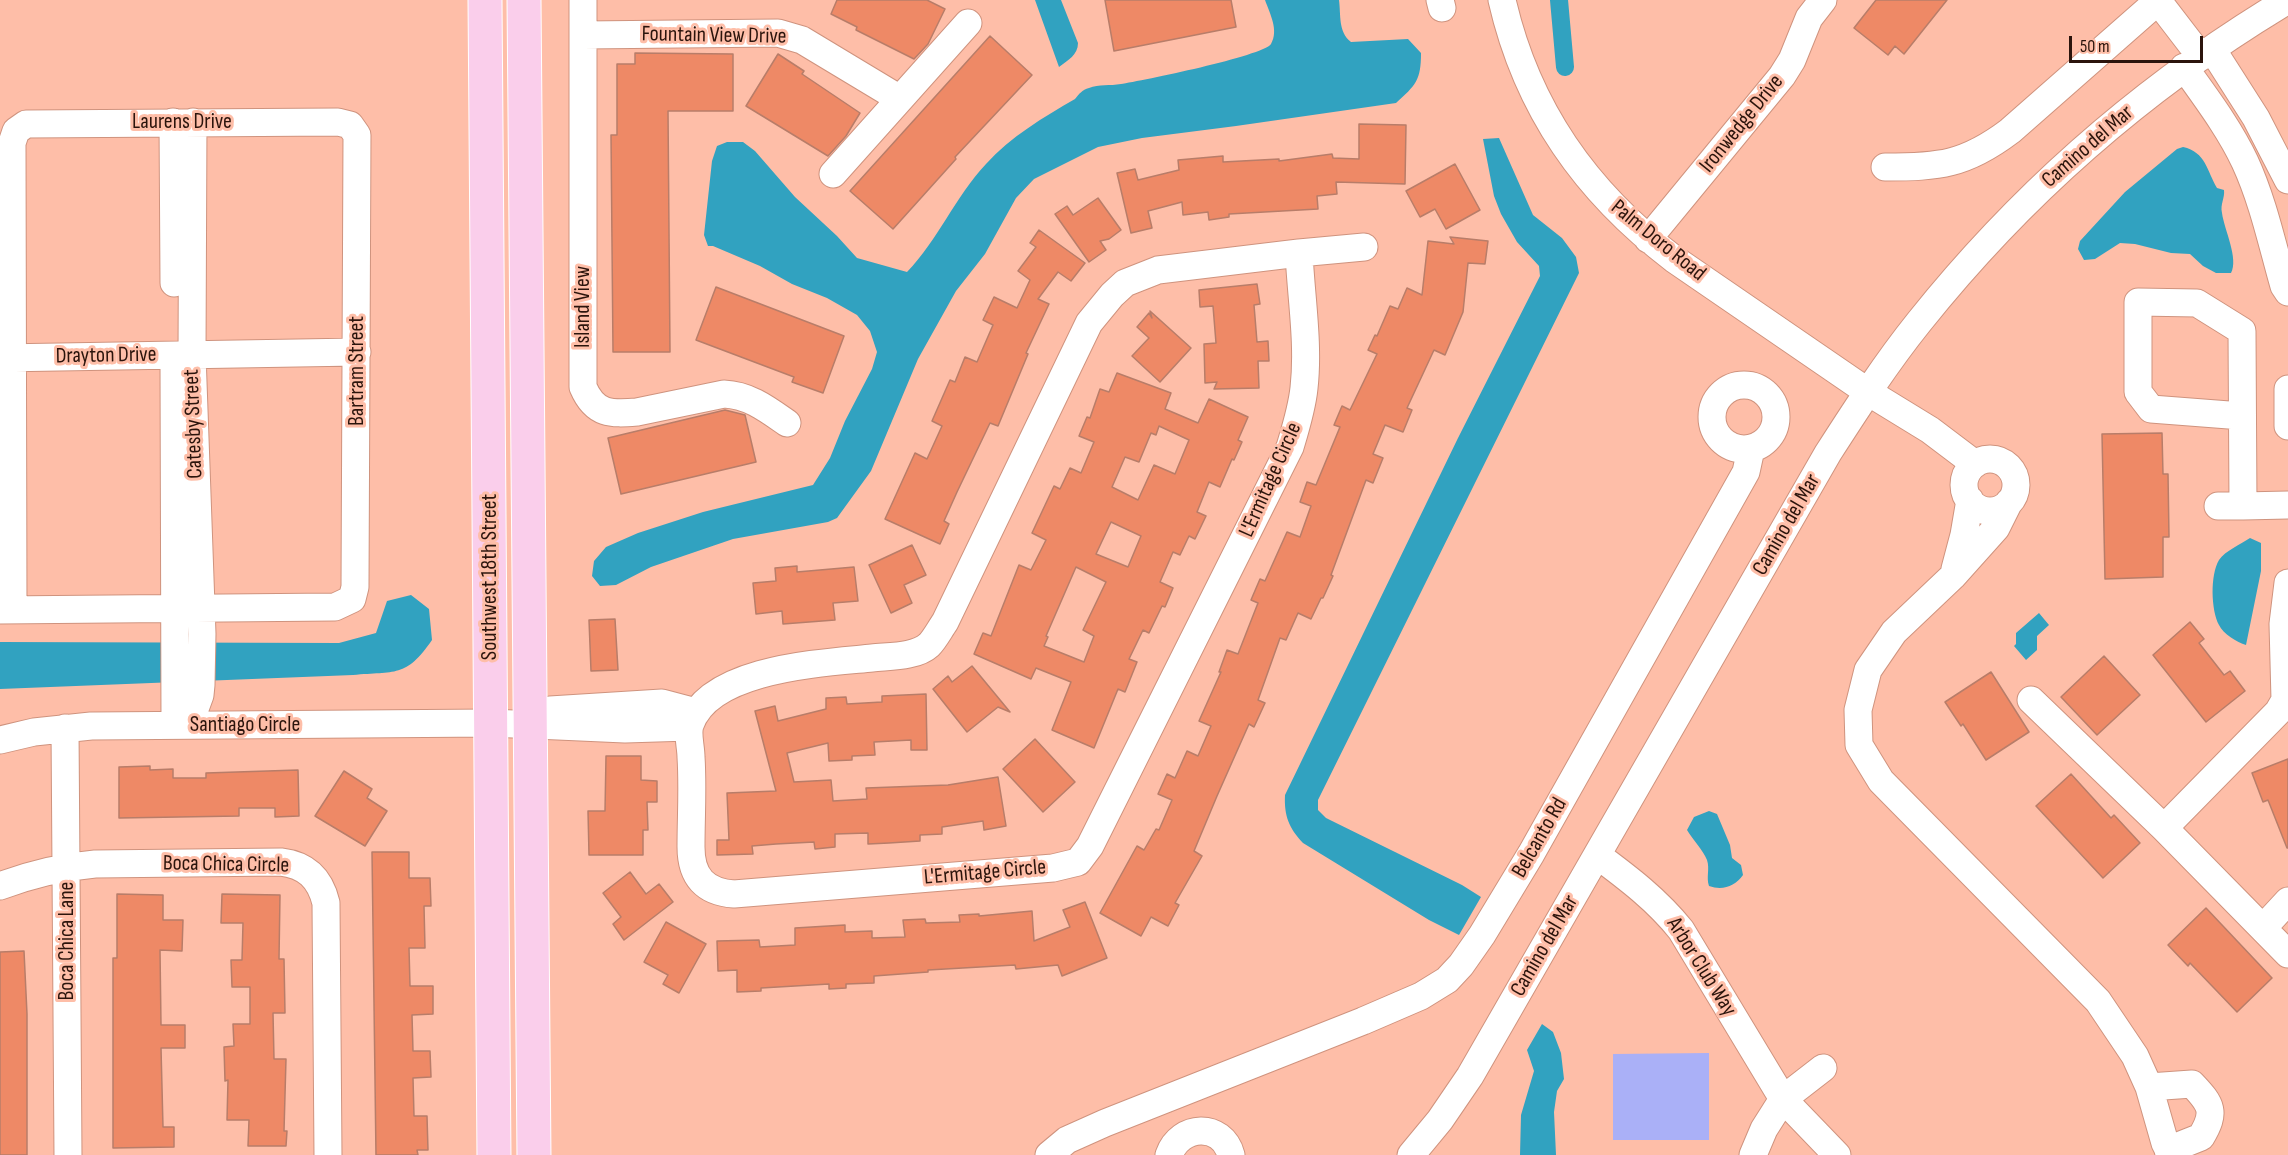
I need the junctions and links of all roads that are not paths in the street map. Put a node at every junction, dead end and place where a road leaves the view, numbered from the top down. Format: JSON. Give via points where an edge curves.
{"nodes":[{"id":1,"x":485,"y":0,"type":"edge"},
{"id":2,"x":524,"y":0,"type":"edge"},
{"id":3,"x":583,"y":0,"type":"edge"},
{"id":4,"x":1502,"y":0,"type":"edge"},
{"id":5,"x":1823,"y":0,"type":"edge"},
{"id":6,"x":2158,"y":0,"type":"edge"},
{"id":7,"x":2288,"y":0,"type":"edge"},
{"id":8,"x":968,"y":23,"type":"dead end"},
{"id":9,"x":583,"y":35,"type":"junction"},
{"id":10,"x":2199,"y":58,"type":"junction"},
{"id":11,"x":900,"y":99,"type":"junction"},
{"id":12,"x":183,"y":122,"type":"junction"},
{"id":13,"x":350,"y":125,"type":"joint"},
{"id":14,"x":1885,"y":167,"type":"dead end"},
{"id":15,"x":833,"y":174,"type":"dead end"},
{"id":16,"x":2288,"y":180,"type":"edge"},
{"id":17,"x":1648,"y":239,"type":"junction"},
{"id":18,"x":1364,"y":248,"type":"dead end"},
{"id":19,"x":1299,"y":253,"type":"junction"},
{"id":20,"x":2288,"y":292,"type":"edge"},
{"id":21,"x":357,"y":352,"type":"junction"},
{"id":22,"x":183,"y":354,"type":"junction"},
{"id":23,"x":6,"y":358,"type":"edge"},
{"id":24,"x":2288,"y":389,"type":"edge"},
{"id":25,"x":1868,"y":392,"type":"junction"},
{"id":26,"x":2242,"y":416,"type":"junction"},
{"id":27,"x":787,"y":423,"type":"dead end"},
{"id":28,"x":2288,"y":426,"type":"edge"},
{"id":29,"x":1751,"y":449,"type":"dead end"},
{"id":30,"x":1975,"y":464,"type":"junction"},
{"id":31,"x":1970,"y":500,"type":"junction"},
{"id":32,"x":2009,"y":502,"type":"junction"},
{"id":33,"x":2288,"y":505,"type":"edge"},
{"id":34,"x":1953,"y":576,"type":"junction"},
{"id":35,"x":2288,"y":583,"type":"edge"},
{"id":36,"x":7,"y":610,"type":"edge"},
{"id":37,"x":188,"y":622,"type":"junction"},
{"id":38,"x":2031,"y":700,"type":"dead end"},
{"id":39,"x":529,"y":718,"type":"junction"},
{"id":40,"x":692,"y":719,"type":"junction"},
{"id":41,"x":491,"y":723,"type":"junction"},
{"id":42,"x":182,"y":725,"type":"junction"},
{"id":43,"x":65,"y":728,"type":"junction"},
{"id":44,"x":0,"y":740,"type":"edge"},
{"id":45,"x":2164,"y":828,"type":"junction"},
{"id":46,"x":1597,"y":855,"type":"junction"},
{"id":47,"x":66,"y":867,"type":"junction"},
{"id":48,"x":0,"y":886,"type":"edge"},
{"id":49,"x":2288,"y":901,"type":"edge"},
{"id":50,"x":2263,"y":928,"type":"junction"},
{"id":51,"x":2288,"y":954,"type":"edge"},
{"id":52,"x":1823,"y":1068,"type":"dead end"},
{"id":53,"x":1196,"y":1087,"type":"junction"},
{"id":54,"x":2149,"y":1087,"type":"junction"},
{"id":55,"x":1783,"y":1099,"type":"junction"},
{"id":56,"x":1152,"y":1104,"type":"junction"},
{"id":57,"x":1204,"y":1131,"type":"junction"},
{"id":58,"x":1172,"y":1149,"type":"edge"},
{"id":59,"x":1423,"y":1150,"type":"edge"},
{"id":60,"x":2170,"y":1152,"type":"edge"},
{"id":61,"x":68,"y":1155,"type":"edge"},
{"id":62,"x":328,"y":1155,"type":"edge"},
{"id":63,"x":494,"y":1155,"type":"edge"},
{"id":64,"x":534,"y":1155,"type":"edge"},
{"id":65,"x":1049,"y":1155,"type":"edge"},
{"id":66,"x":1231,"y":1155,"type":"edge"},
{"id":67,"x":1753,"y":1155,"type":"edge"},
{"id":68,"x":1837,"y":1155,"type":"edge"}],
"edges":[{"from":1,"to":41,"type":"main road","name":"Southwest 18th Street"},
{"from":2,"to":39,"type":"main road","name":"Southwest 18th Street"},
{"from":3,"to":9,"type":"street","name":"Island View"},
{"from":4,"to":17,"type":"street","name":"Palm Doro Road","via":[[1532,90],[1554,131],[1583,173]]},
{"from":5,"to":17,"type":"street","name":"Ironwedge Drive","via":[[1809,18],[1782,76]]},
{"from":6,"to":10,"type":"street"},
{"from":6,"to":14,"type":"street","via":[[1986,149],[1931,167]]},
{"from":7,"to":10,"type":"street","name":"Camino del Mar"},
{"from":8,"to":11,"type":"street"},
{"from":9,"to":11,"type":"street","name":"Fountain View Drive","via":[[790,35]]},
{"from":9,"to":27,"type":"street","name":"Island View","via":[[583,387],[588,400],[598,409],[624,413],[736,394]]},
{"from":10,"to":16,"type":"street","via":[[2256,118]]},
{"from":10,"to":20,"type":"street","via":[[2260,201]]},
{"from":10,"to":25,"type":"street","name":"Camino del Mar","via":[[2126,112],[2016,212],[1918,323]]},
{"from":11,"to":15,"type":"street"},
{"from":12,"to":13,"type":"street","name":"Laurens Drive"},
{"from":12,"to":22,"type":"street","name":"Catesby Street"},
{"from":12,"to":23,"type":"street","name":"Laurens Drive","via":[[26,124],[16,131],[12,143]]},
{"from":13,"to":21,"type":"street","name":"Bartram Street","via":[[357,135]]},
{"from":17,"to":25,"type":"street","name":"Palm Doro Road"},
{"from":18,"to":19,"type":"street"},
{"from":19,"to":40,"type":"street","via":[[1158,270],[1125,282],[1112,295],[1089,323],[945,622],[929,645],[893,656],[796,665],[774,671],[725,687],[700,704]]},
{"from":19,"to":40,"type":"street","name":"L'Ermitage Circle","via":[[1304,388],[1290,447],[1090,846],[1078,861],[1053,868],[721,893],[699,879],[691,862]]},
{"from":21,"to":22,"type":"street","name":"Drayton Drive"},
{"from":21,"to":37,"type":"street","name":"Bartram Street","via":[[355,587],[351,599],[335,608]]},
{"from":22,"to":23,"type":"street","name":"Drayton Drive"},
{"from":22,"to":37,"type":"street","name":"Catesby Street"},
{"from":23,"to":36,"type":"street"},
{"from":24,"to":28,"type":"street"},
{"from":25,"to":30,"type":"street","name":"Palm Doro Road","via":[[1930,430]]},
{"from":25,"to":46,"type":"street","name":"Camino del Mar","via":[[1822,463]]},
{"from":26,"to":26,"type":"street","via":[[2242,331],[2197,303],[2138,302],[2138,392],[2151,409]]},
{"from":26,"to":33,"type":"street","via":[[2230,506]]},
{"from":29,"to":53,"type":"street","name":"Belcanto Rd","via":[[1746,472],[1531,854],[1482,935],[1448,980],[1421,996]]},
{"from":30,"to":31,"type":"street","via":[[1965,479]]},
{"from":30,"to":32,"type":"street","via":[[1990,459],[2006,465],[2016,488]]},
{"from":31,"to":32,"type":"street","via":[[1988,511]]},
{"from":31,"to":34,"type":"street"},
{"from":32,"to":34,"type":"street","via":[[1996,528]]},
{"from":34,"to":54,"type":"street","via":[[1894,632],[1868,670],[1858,710],[1859,745],[1881,781],[2098,1001],[2135,1056]]},
{"from":35,"to":45,"type":"street","via":[[2283,624],[2284,700],[2278,712]]},
{"from":36,"to":37,"type":"street"},
{"from":37,"to":42,"type":"street","name":"Catesby Street","via":[[188,686]]},
{"from":38,"to":45,"type":"street"},
{"from":39,"to":40,"type":"street","via":[[634,729]]},
{"from":39,"to":41,"type":"street"},
{"from":39,"to":64,"type":"main road","name":"Southwest 18th Street"},
{"from":41,"to":42,"type":"street","name":"Santiago Circle"},
{"from":41,"to":63,"type":"main road","name":"Southwest 18th Street"},
{"from":42,"to":43,"type":"street","name":"Santiago Circle"},
{"from":43,"to":44,"type":"street","name":"Santiago Circle"},
{"from":43,"to":47,"type":"street","name":"Boca Chica Lane"},
{"from":45,"to":50,"type":"street"},
{"from":46,"to":55,"type":"street","name":"Arbor Club Way","via":[[1644,891],[1681,930]]},
{"from":46,"to":59,"type":"street","name":"Camino del Mar"},
{"from":47,"to":48,"type":"street","name":"Boca Chica Circle"},
{"from":47,"to":61,"type":"street","name":"Boca Chica Lane"},
{"from":47,"to":62,"type":"street","name":"Boca Chica Circle","via":[[281,862],[293,863],[316,878],[326,903]]},
{"from":49,"to":50,"type":"street"},
{"from":50,"to":51,"type":"street"},
{"from":52,"to":55,"type":"street"},
{"from":53,"to":56,"type":"street","name":"Belcanto Rd"},
{"from":53,"to":57,"type":"street"},
{"from":54,"to":60,"type":"street"},
{"from":54,"to":60,"type":"street","via":[[2192,1084],[2208,1101],[2211,1117],[2200,1137]]},
{"from":55,"to":67,"type":"street"},
{"from":55,"to":68,"type":"street","name":"Arbor Club Way"},
{"from":56,"to":58,"type":"street"},
{"from":56,"to":65,"type":"street","name":"Belcanto Rd","via":[[1067,1140]]},
{"from":57,"to":58,"type":"street","via":[[1182,1135]]},
{"from":57,"to":66,"type":"street","via":[[1223,1140]]}]}
